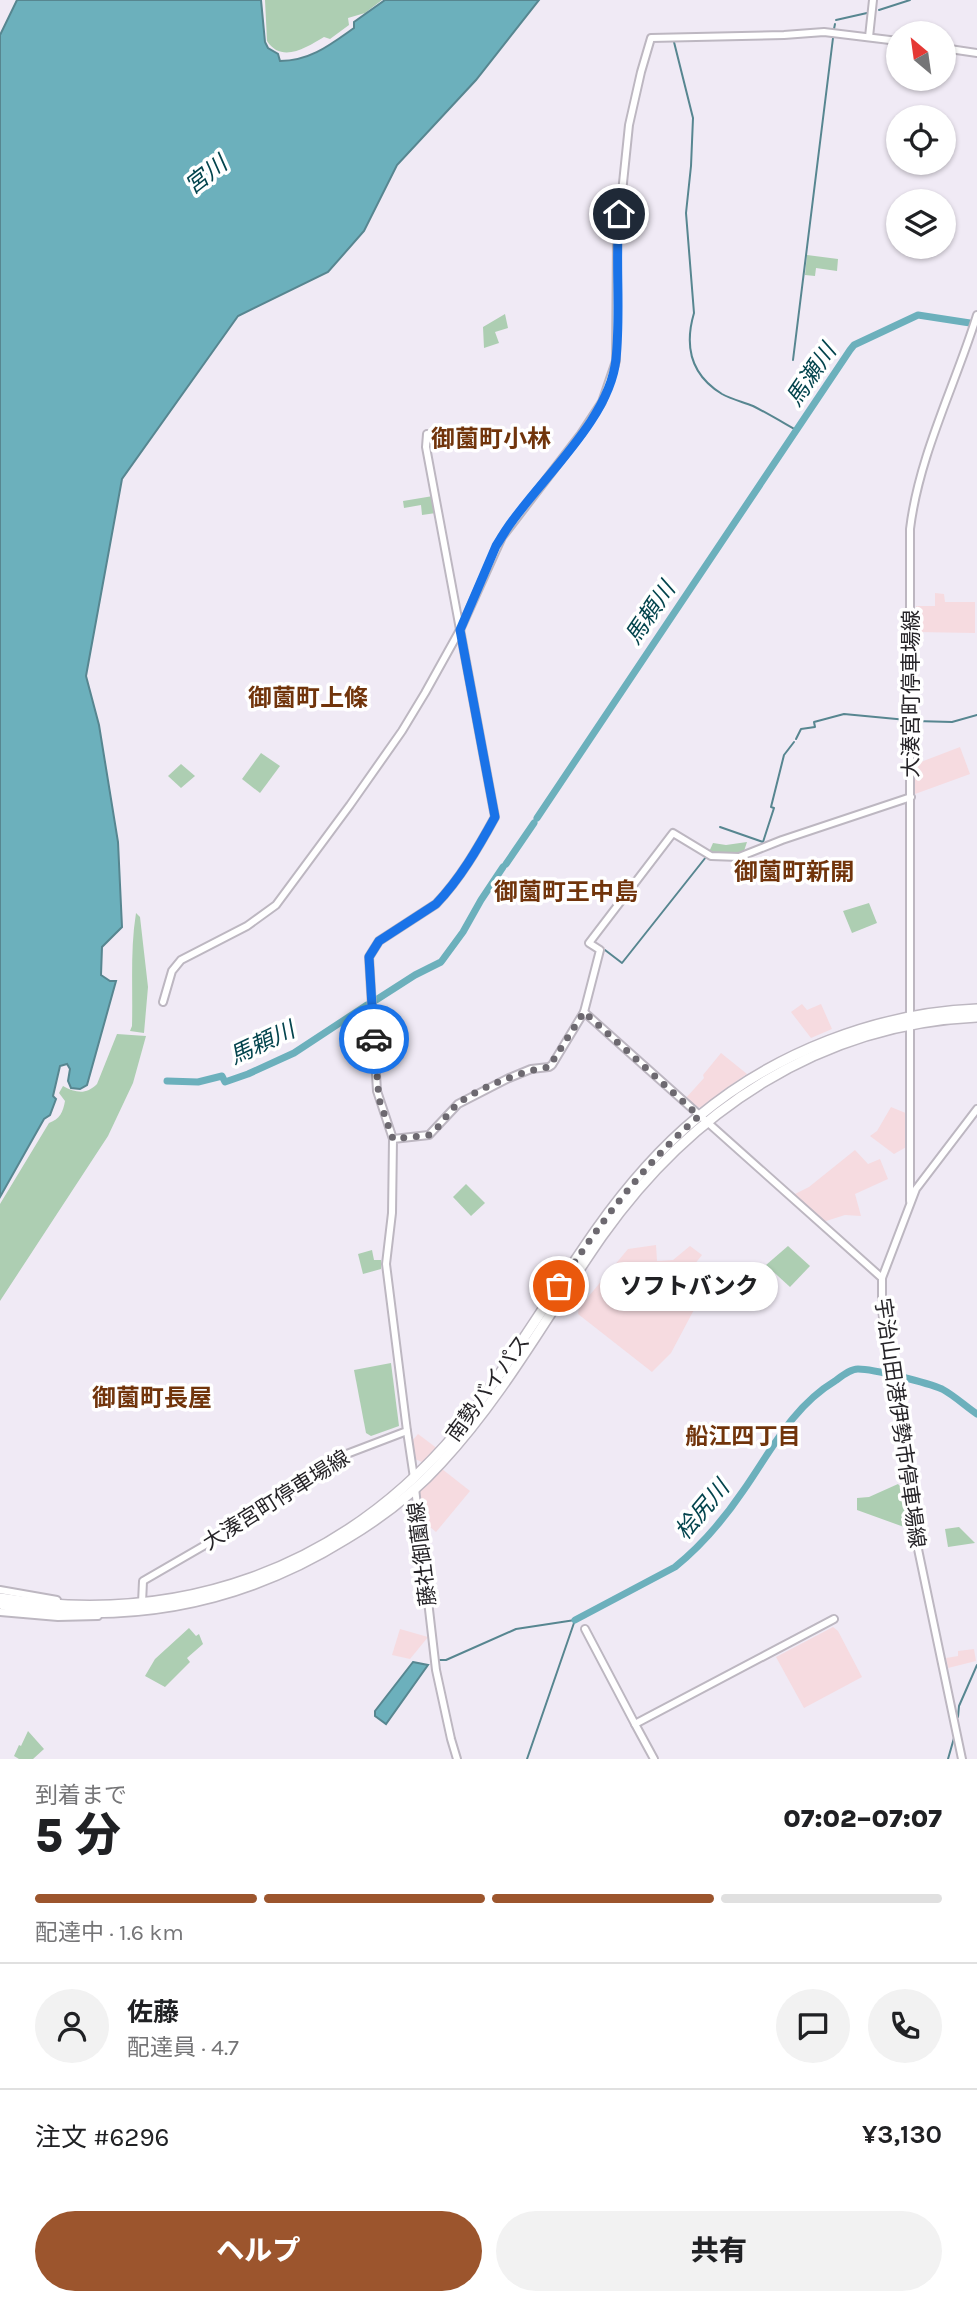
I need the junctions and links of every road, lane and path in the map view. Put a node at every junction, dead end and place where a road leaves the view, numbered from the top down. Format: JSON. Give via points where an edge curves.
{"nodes":[{"id":1,"x":873,"y":0,"type":"edge"},
{"id":2,"x":869,"y":37,"type":"junction"},
{"id":3,"x":886,"y":39,"type":"edge"},
{"id":4,"x":956,"y":50,"type":"edge"},
{"id":5,"x":977,"y":53,"type":"edge"},
{"id":6,"x":976,"y":317,"type":"edge"},
{"id":7,"x":427,"y":434,"type":"dead end"},
{"id":8,"x":460,"y":630,"type":"junction"},
{"id":9,"x":911,"y":797,"type":"junction"},
{"id":10,"x":163,"y":1002,"type":"dead end"},
{"id":11,"x":977,"y":1009,"type":"edge"},
{"id":12,"x":584,"y":1012,"type":"junction"},
{"id":13,"x":977,"y":1017,"type":"edge"},
{"id":14,"x":910,"y":1021,"type":"junction"},
{"id":15,"x":977,"y":1109,"type":"edge"},
{"id":16,"x":702,"y":1119,"type":"junction"},
{"id":17,"x":393,"y":1139,"type":"junction"},
{"id":18,"x":910,"y":1201,"type":"junction"},
{"id":19,"x":882,"y":1278,"type":"junction"},
{"id":20,"x":407,"y":1431,"type":"junction"},
{"id":21,"x":413,"y":1474,"type":"junction"},
{"id":22,"x":415,"y":1489,"type":"junction"},
{"id":23,"x":0,"y":1590,"type":"edge"},
{"id":24,"x":0,"y":1598,"type":"edge"},
{"id":25,"x":0,"y":1604,"type":"edge"},
{"id":26,"x":142,"y":1604,"type":"junction"},
{"id":27,"x":86,"y":1606,"type":"junction"},
{"id":28,"x":0,"y":1612,"type":"edge"},
{"id":29,"x":107,"y":1614,"type":"junction"},
{"id":30,"x":834,"y":1619,"type":"dead end"},
{"id":31,"x":585,"y":1629,"type":"dead end"},
{"id":32,"x":635,"y":1724,"type":"junction"},
{"id":33,"x":457,"y":1759,"type":"edge"},
{"id":34,"x":654,"y":1759,"type":"edge"},
{"id":35,"x":962,"y":1759,"type":"edge"}],
"edges":[{"from":1,"to":2,"type":"street"},
{"from":2,"to":3,"type":"street"},
{"from":2,"to":8,"type":"street","via":[[824,32],[651,38],[635,97],[624,169],[612,374],[586,428],[502,537]]},
{"from":4,"to":5,"type":"street"},
{"from":6,"to":9,"type":"street","name":"大湊宮町停車場線","via":[[922,472],[910,529]]},
{"from":7,"to":8,"type":"street"},
{"from":8,"to":10,"type":"street","via":[[390,750],[276,905],[247,926],[181,960],[172,971]]},
{"from":8,"to":17,"type":"street","via":[[495,817],[459,878],[436,904],[379,941],[369,957],[377,1091]]},
{"from":9,"to":12,"type":"street","name":"大湊宮町停車場線","via":[[739,857],[711,856],[673,833],[589,943],[600,950]]},
{"from":9,"to":14,"type":"street"},
{"from":11,"to":14,"type":"highway","name":"南勢バイパス"},
{"from":12,"to":16,"type":"street"},
{"from":12,"to":17,"type":"street","name":"大湊宮町停車場線","via":[[549,1067],[531,1069],[470,1097],[429,1135]]},
{"from":13,"to":14,"type":"highway","name":"南勢バイパス"},
{"from":14,"to":16,"type":"highway","name":"南勢バイパス","via":[[812,1057]]},
{"from":14,"to":18,"type":"street"},
{"from":15,"to":18,"type":"street","name":"宇治山田港伊勢市停車場線"},
{"from":16,"to":19,"type":"street"},
{"from":16,"to":21,"type":"highway","name":"南勢バイパス","via":[[656,1156],[621,1198],[460,1428]]},
{"from":16,"to":22,"type":"highway","name":"南勢バイパス","via":[[614,1221],[502,1387]]},
{"from":17,"to":20,"type":"street","via":[[386,1264]]},
{"from":18,"to":19,"type":"street","name":"宇治山田港伊勢市停車場線"},
{"from":19,"to":35,"type":"street","name":"宇治山田港伊勢市停車場線","via":[[882,1310],[915,1501],[912,1518]]},
{"from":20,"to":21,"type":"street","name":"藤社御薗線"},
{"from":20,"to":26,"type":"street","name":"大湊宮町停車場線","via":[[344,1455],[276,1504],[143,1581]]},
{"from":21,"to":22,"type":"street","name":"藤社御薗線"},
{"from":21,"to":26,"type":"highway","name":"南勢バイパス","via":[[397,1494],[361,1521],[283,1566],[216,1589]]},
{"from":22,"to":29,"type":"highway","name":"南勢バイパス","via":[[367,1527],[268,1580],[180,1606]]},
{"from":22,"to":33,"type":"street","name":"藤社御薗線","via":[[432,1638]]},
{"from":23,"to":27,"type":"street"},
{"from":24,"to":27,"type":"highway","name":"南勢バイパス"},
{"from":25,"to":29,"type":"highway","name":"南勢バイパス"},
{"from":26,"to":27,"type":"highway","name":"南勢バイパス"},
{"from":28,"to":29,"type":"street","via":[[82,1618]]},
{"from":30,"to":32,"type":"street"},
{"from":31,"to":32,"type":"street"},
{"from":32,"to":34,"type":"street"}]}
